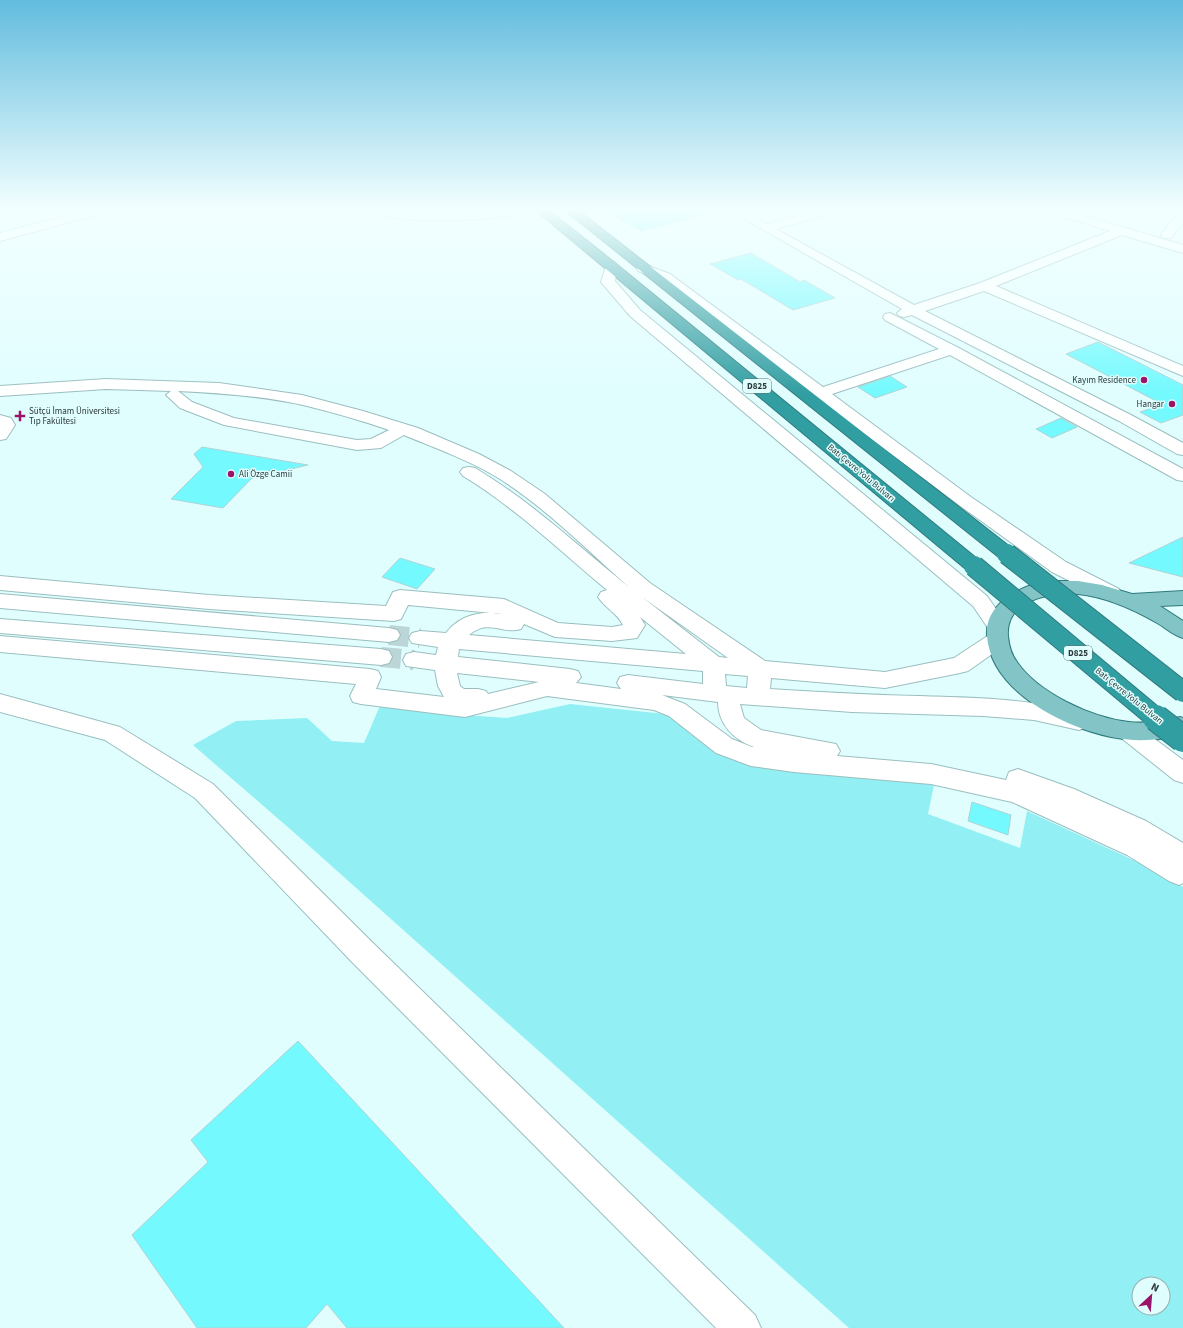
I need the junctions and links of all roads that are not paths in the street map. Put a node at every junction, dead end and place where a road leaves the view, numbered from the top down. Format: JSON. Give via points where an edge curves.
{"nodes":[{"id":1,"x":610,"y":270,"type":"edge"},
{"id":2,"x":616,"y":270,"type":"edge"},
{"id":3,"x":646,"y":270,"type":"edge"},
{"id":4,"x":648,"y":270,"type":"edge"},
{"id":5,"x":842,"y":270,"type":"edge"},
{"id":6,"x":1024,"y":270,"type":"edge"},
{"id":7,"x":985,"y":286,"type":"junction"},
{"id":8,"x":913,"y":310,"type":"junction"},
{"id":9,"x":952,"y":350,"type":"junction"},
{"id":10,"x":1183,"y":371,"type":"edge"},
{"id":11,"x":0,"y":391,"type":"edge"},
{"id":12,"x":821,"y":393,"type":"junction"},
{"id":13,"x":0,"y":398,"type":"edge"},
{"id":14,"x":0,"y":420,"type":"edge"},
{"id":15,"x":395,"y":433,"type":"junction"},
{"id":16,"x":0,"y":435,"type":"edge"},
{"id":17,"x":1183,"y":450,"type":"edge"},
{"id":18,"x":1183,"y":476,"type":"edge"},
{"id":19,"x":532,"y":528,"type":"dead end"},
{"id":20,"x":0,"y":583,"type":"edge"},
{"id":21,"x":1121,"y":597,"type":"junction"},
{"id":22,"x":1183,"y":598,"type":"edge"},
{"id":23,"x":0,"y":601,"type":"edge"},
{"id":24,"x":0,"y":626,"type":"edge"},
{"id":25,"x":1183,"y":631,"type":"edge"},
{"id":26,"x":997,"y":633,"type":"junction"},
{"id":27,"x":389,"y":635,"type":"tunnel mouth"},
{"id":28,"x":420,"y":638,"type":"tunnel mouth"},
{"id":29,"x":452,"y":641,"type":"junction"},
{"id":30,"x":0,"y":644,"type":"edge"},
{"id":31,"x":381,"y":657,"type":"tunnel mouth"},
{"id":32,"x":414,"y":660,"type":"tunnel mouth"},
{"id":33,"x":446,"y":664,"type":"junction"},
{"id":34,"x":714,"y":665,"type":"junction"},
{"id":35,"x":760,"y":668,"type":"junction"},
{"id":36,"x":567,"y":677,"type":"junction"},
{"id":37,"x":1183,"y":692,"type":"edge"},
{"id":38,"x":722,"y":694,"type":"junction"},
{"id":39,"x":758,"y":697,"type":"junction"},
{"id":40,"x":0,"y":703,"type":"edge"},
{"id":41,"x":1183,"y":725,"type":"edge"},
{"id":42,"x":1118,"y":729,"type":"junction"},
{"id":43,"x":1183,"y":739,"type":"edge"},
{"id":44,"x":1183,"y":773,"type":"edge"},
{"id":45,"x":1181,"y":865,"type":"edge"},
{"id":46,"x":742,"y":1328,"type":"edge"}],
"edges":[{"from":1,"to":26,"type":"street","via":[[608,282],[635,313],[954,578],[980,601]]},
{"from":2,"to":43,"type":"highway","name":"Batı Çevre Yolu Bulvarı","number":"D825","bridge":true},
{"from":3,"to":37,"type":"highway","number":"D825","bridge":true},
{"from":4,"to":12,"type":"street","via":[[665,277]]},
{"from":5,"to":8,"type":"street"},
{"from":6,"to":7,"type":"street"},
{"from":7,"to":8,"type":"street"},
{"from":7,"to":10,"type":"street"},
{"from":8,"to":9,"type":"street","via":[[890,317]]},
{"from":8,"to":17,"type":"street"},
{"from":9,"to":12,"type":"street"},
{"from":9,"to":18,"type":"street"},
{"from":11,"to":15,"type":"street","via":[[106,384],[218,388],[302,400],[357,414]]},
{"from":12,"to":21,"type":"street","via":[[1059,567]]},
{"from":13,"to":15,"type":"street","via":[[94,394],[212,398],[288,410]]},
{"from":14,"to":16,"type":"street","via":[[5,421],[7,425]]},
{"from":15,"to":34,"type":"street","via":[[404,441],[461,468],[500,491]]},
{"from":15,"to":35,"type":"street","via":[[473,458],[505,475],[539,498],[643,588]]},
{"from":19,"to":20,"type":"street","via":[[572,567],[627,613],[634,625],[629,633],[555,630],[504,606],[400,597],[394,614],[209,602]]},
{"from":21,"to":22,"type":"main road"},
{"from":21,"to":25,"type":"main road","via":[[1151,609]]},
{"from":21,"to":26,"type":"main road","via":[[1079,588],[1049,588],[1024,595],[1006,608]]},
{"from":23,"to":27,"type":"street"},
{"from":24,"to":31,"type":"street"},
{"from":26,"to":35,"type":"street","via":[[960,665],[885,680]]},
{"from":26,"to":42,"type":"main road","via":[[1005,661],[1021,681],[1045,700],[1074,716]]},
{"from":28,"to":29,"type":"street"},
{"from":29,"to":33,"type":"street"},
{"from":29,"to":34,"type":"street"},
{"from":30,"to":45,"type":"street","via":[[370,677],[362,696],[465,708],[547,688],[656,702],[677,710],[724,746],[751,756],[931,774],[1017,793]]},
{"from":32,"to":33,"type":"street"},
{"from":33,"to":36,"type":"street"},
{"from":33,"to":36,"type":"street","via":[[450,690],[456,696],[468,698],[505,693]]},
{"from":34,"to":35,"type":"street"},
{"from":34,"to":38,"type":"street"},
{"from":35,"to":39,"type":"street"},
{"from":36,"to":38,"type":"street"},
{"from":38,"to":39,"type":"street"},
{"from":38,"to":45,"type":"street","via":[[729,705],[734,723],[755,738],[812,749],[946,762],[1005,775],[1072,799],[1137,829]]},
{"from":39,"to":42,"type":"street","via":[[1034,711]]},
{"from":40,"to":46,"type":"street","via":[[112,733],[204,791],[362,952]]},
{"from":41,"to":42,"type":"main road","via":[[1158,731]]},
{"from":42,"to":44,"type":"street"}]}
